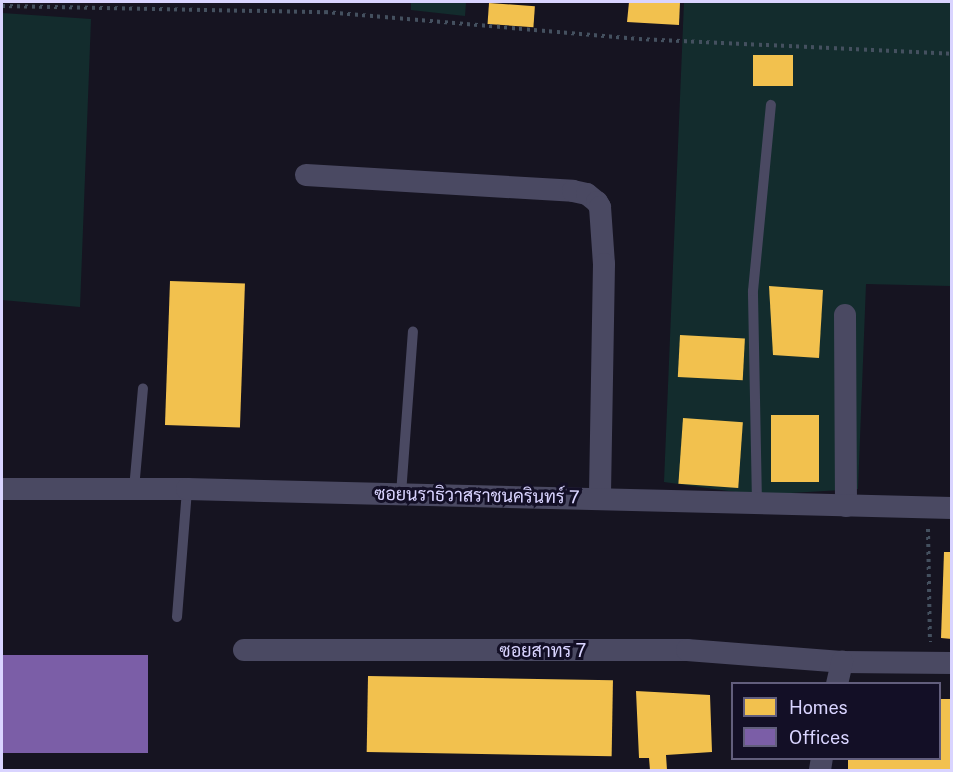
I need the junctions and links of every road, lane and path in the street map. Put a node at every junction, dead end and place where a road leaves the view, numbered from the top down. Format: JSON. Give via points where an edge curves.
{"nodes":[{"id":1,"x":2,"y":6,"type":"edge"},
{"id":2,"x":951,"y":54,"type":"edge"},
{"id":3,"x":771,"y":105,"type":"dead end"},
{"id":4,"x":306,"y":175,"type":"dead end"},
{"id":5,"x":845,"y":315,"type":"dead end"},
{"id":6,"x":413,"y":332,"type":"dead end"},
{"id":7,"x":143,"y":388,"type":"dead end"},
{"id":8,"x":2,"y":489,"type":"edge"},
{"id":9,"x":134,"y":489,"type":"junction"},
{"id":10,"x":187,"y":489,"type":"junction"},
{"id":11,"x":401,"y":494,"type":"junction"},
{"id":12,"x":600,"y":499,"type":"junction"},
{"id":13,"x":757,"y":503,"type":"junction"},
{"id":14,"x":846,"y":506,"type":"junction"},
{"id":15,"x":928,"y":508,"type":"junction"},
{"id":16,"x":951,"y":508,"type":"edge"},
{"id":17,"x":177,"y":617,"type":"dead end"},
{"id":18,"x":244,"y":650,"type":"dead end"},
{"id":19,"x":941,"y":663,"type":"edge"},
{"id":20,"x":840,"y":673,"type":"edge"}],
"edges":[{"from":1,"to":2,"type":"path","via":[[324,12],[639,39]]},
{"from":3,"to":13,"type":"lane","via":[[753,291]]},
{"from":4,"to":12,"type":"street","via":[[573,191],[587,194],[597,202],[604,264]]},
{"from":5,"to":14,"type":"street"},
{"from":6,"to":11,"type":"lane"},
{"from":7,"to":9,"type":"lane"},
{"from":8,"to":9,"type":"street","name":"ซอยนราธิวาสราชนครินทร์ 7"},
{"from":9,"to":10,"type":"street","name":"ซอยนราธิวาสราชนครินทร์ 7"},
{"from":10,"to":11,"type":"street","name":"ซอยนราธิวาสราชนครินทร์ 7"},
{"from":10,"to":17,"type":"lane"},
{"from":11,"to":12,"type":"street","name":"ซอยนราธิวาสราชนครินทร์ 7"},
{"from":12,"to":13,"type":"street","name":"ซอยนราธิวาสราชนครินทร์ 7"},
{"from":13,"to":14,"type":"street","name":"ซอยนราธิวาสราชนครินทร์ 7"},
{"from":14,"to":15,"type":"street","name":"ซอยนราธิวาสราชนครินทร์ 7"},
{"from":15,"to":16,"type":"street","name":"ซอยนราธิวาสราชนครินทร์ 7"},
{"from":15,"to":19,"type":"path"},
{"from":18,"to":20,"type":"street","name":"ซอยสาทร 7","via":[[687,651]]},
{"from":19,"to":20,"type":"street","name":"ซอยสาทร 7"}]}
